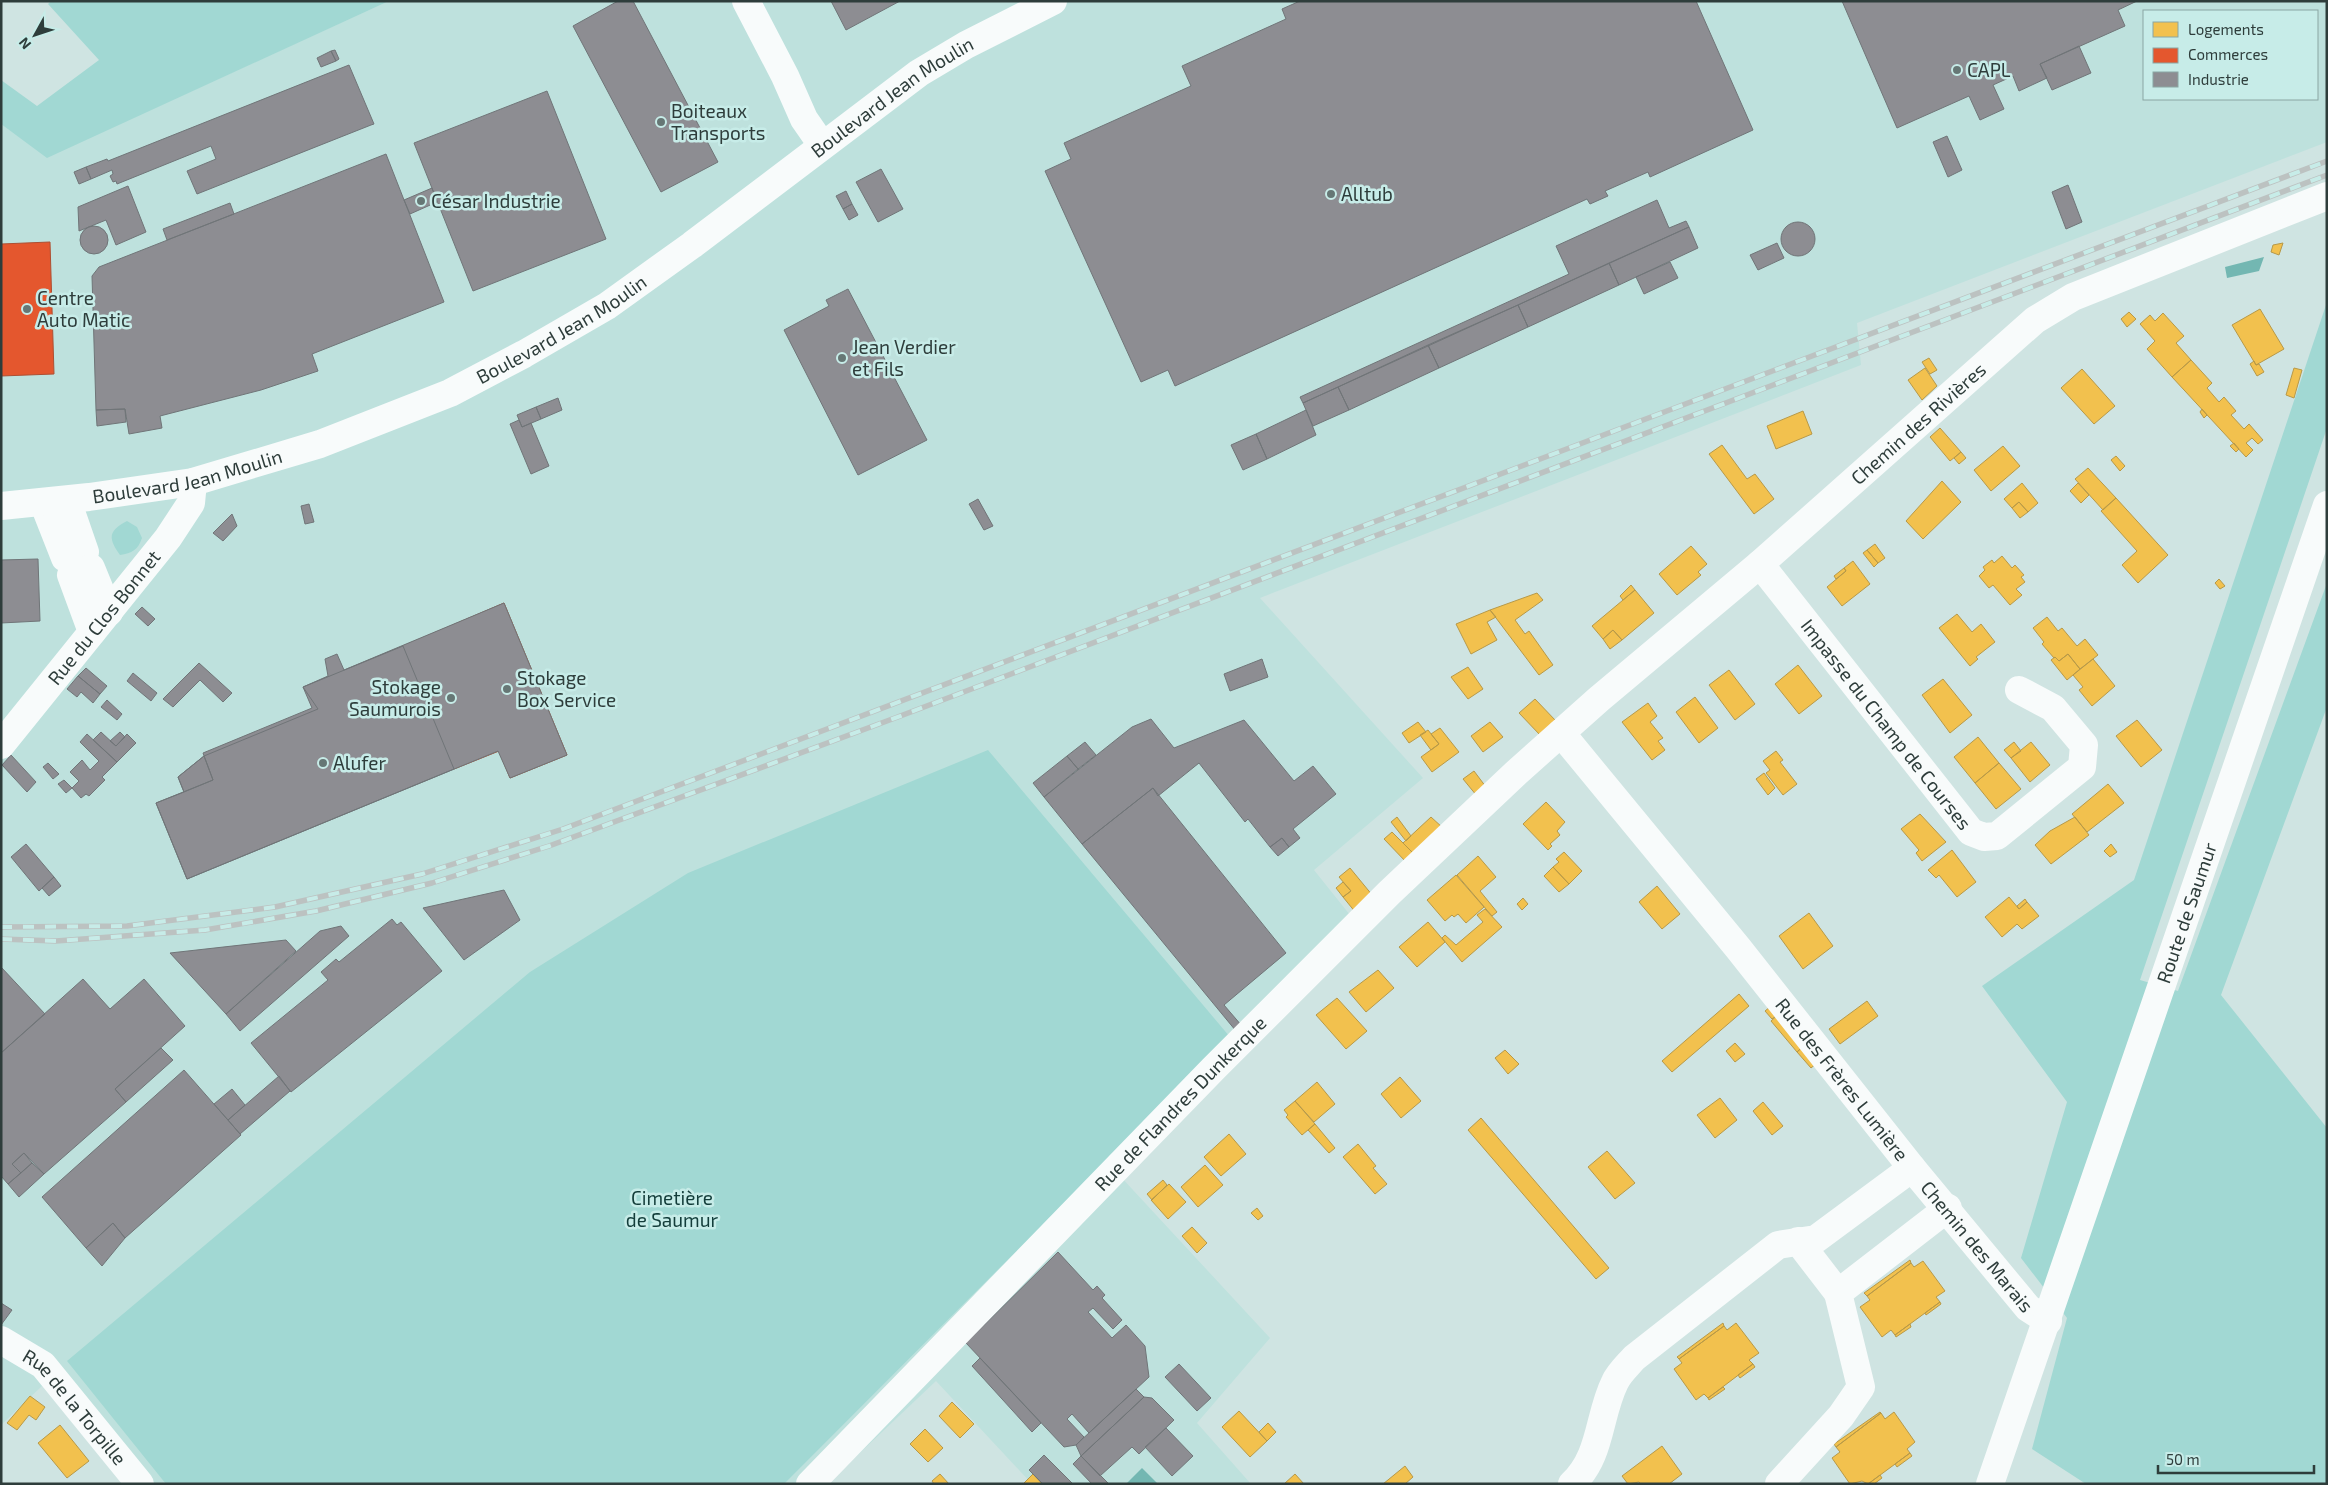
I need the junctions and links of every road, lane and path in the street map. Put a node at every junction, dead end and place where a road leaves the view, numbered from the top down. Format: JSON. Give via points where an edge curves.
{"nodes":[{"id":1,"x":746,"y":1,"type":"edge"},
{"id":2,"x":1053,"y":1,"type":"edge"},
{"id":3,"x":822,"y":145,"type":"junction"},
{"id":4,"x":2327,"y":196,"type":"edge"},
{"id":5,"x":193,"y":482,"type":"junction"},
{"id":6,"x":55,"y":501,"type":"junction"},
{"id":7,"x":2327,"y":505,"type":"edge"},
{"id":8,"x":1,"y":506,"type":"edge"},
{"id":9,"x":1760,"y":564,"type":"junction"},
{"id":10,"x":100,"y":622,"type":"junction"},
{"id":11,"x":2019,"y":690,"type":"dead end"},
{"id":12,"x":1561,"y":733,"type":"junction"},
{"id":13,"x":1,"y":745,"type":"edge"},
{"id":14,"x":1912,"y":1168,"type":"junction"},
{"id":15,"x":1948,"y":1208,"type":"junction"},
{"id":16,"x":1798,"y":1241,"type":"junction"},
{"id":17,"x":1838,"y":1293,"type":"junction"},
{"id":18,"x":2048,"y":1320,"type":"junction"},
{"id":19,"x":1,"y":1340,"type":"edge"},
{"id":20,"x":140,"y":1484,"type":"edge"},
{"id":21,"x":810,"y":1484,"type":"edge"},
{"id":22,"x":1572,"y":1484,"type":"edge"},
{"id":23,"x":1779,"y":1484,"type":"edge"},
{"id":24,"x":1990,"y":1484,"type":"edge"}],
"edges":[{"from":1,"to":3,"type":"street","via":[[804,119]]},
{"from":2,"to":3,"type":"street","name":"Boulevard Jean Moulin","via":[[919,73]]},
{"from":3,"to":5,"type":"street","name":"Boulevard Jean Moulin","via":[[607,306],[524,354],[450,393],[329,440]]},
{"from":4,"to":9,"type":"street","name":"Chemin des Rivières","via":[[2073,297],[2035,320]]},
{"from":5,"to":6,"type":"street","name":"Boulevard Jean Moulin"},
{"from":5,"to":10,"type":"street","name":"Rue du Clos Bonnet","via":[[191,503],[168,538]]},
{"from":6,"to":8,"type":"street","name":"Boulevard Jean Moulin"},
{"from":6,"to":10,"type":"street"},
{"from":7,"to":18,"type":"street","name":"Route de Saumur"},
{"from":9,"to":11,"type":"street","name":"Impasse du Champ de Courses","via":[[1972,832],[1984,838],[1997,836],[2082,767],[2084,745],[2052,708]]},
{"from":9,"to":12,"type":"street","name":"Chemin des Rivières"},
{"from":10,"to":13,"type":"street","name":"Rue du Clos Bonnet"},
{"from":12,"to":14,"type":"street","name":"Rue des Frères Lumière","via":[[1738,948]]},
{"from":12,"to":21,"type":"street","name":"Rue de Flandres Dunkerque","via":[[1382,900]]},
{"from":14,"to":15,"type":"street","name":"Chemin des Marais"},
{"from":14,"to":16,"type":"street","name":"Rue des Frères Lumière","via":[[1816,1239]]},
{"from":15,"to":17,"type":"street"},
{"from":15,"to":18,"type":"street","name":"Chemin des Marais","via":[[2028,1308]]},
{"from":16,"to":17,"type":"street"},
{"from":16,"to":22,"type":"street","name":"Rue des Frères Lumière","via":[[1778,1245],[1634,1358],[1615,1381],[1593,1455]]},
{"from":17,"to":23,"type":"street","via":[[1861,1387],[1841,1416]]},
{"from":18,"to":24,"type":"street","name":"Route de Saumur"},
{"from":19,"to":20,"type":"street","name":"Rue de la Torpille","via":[[42,1365]]}]}
